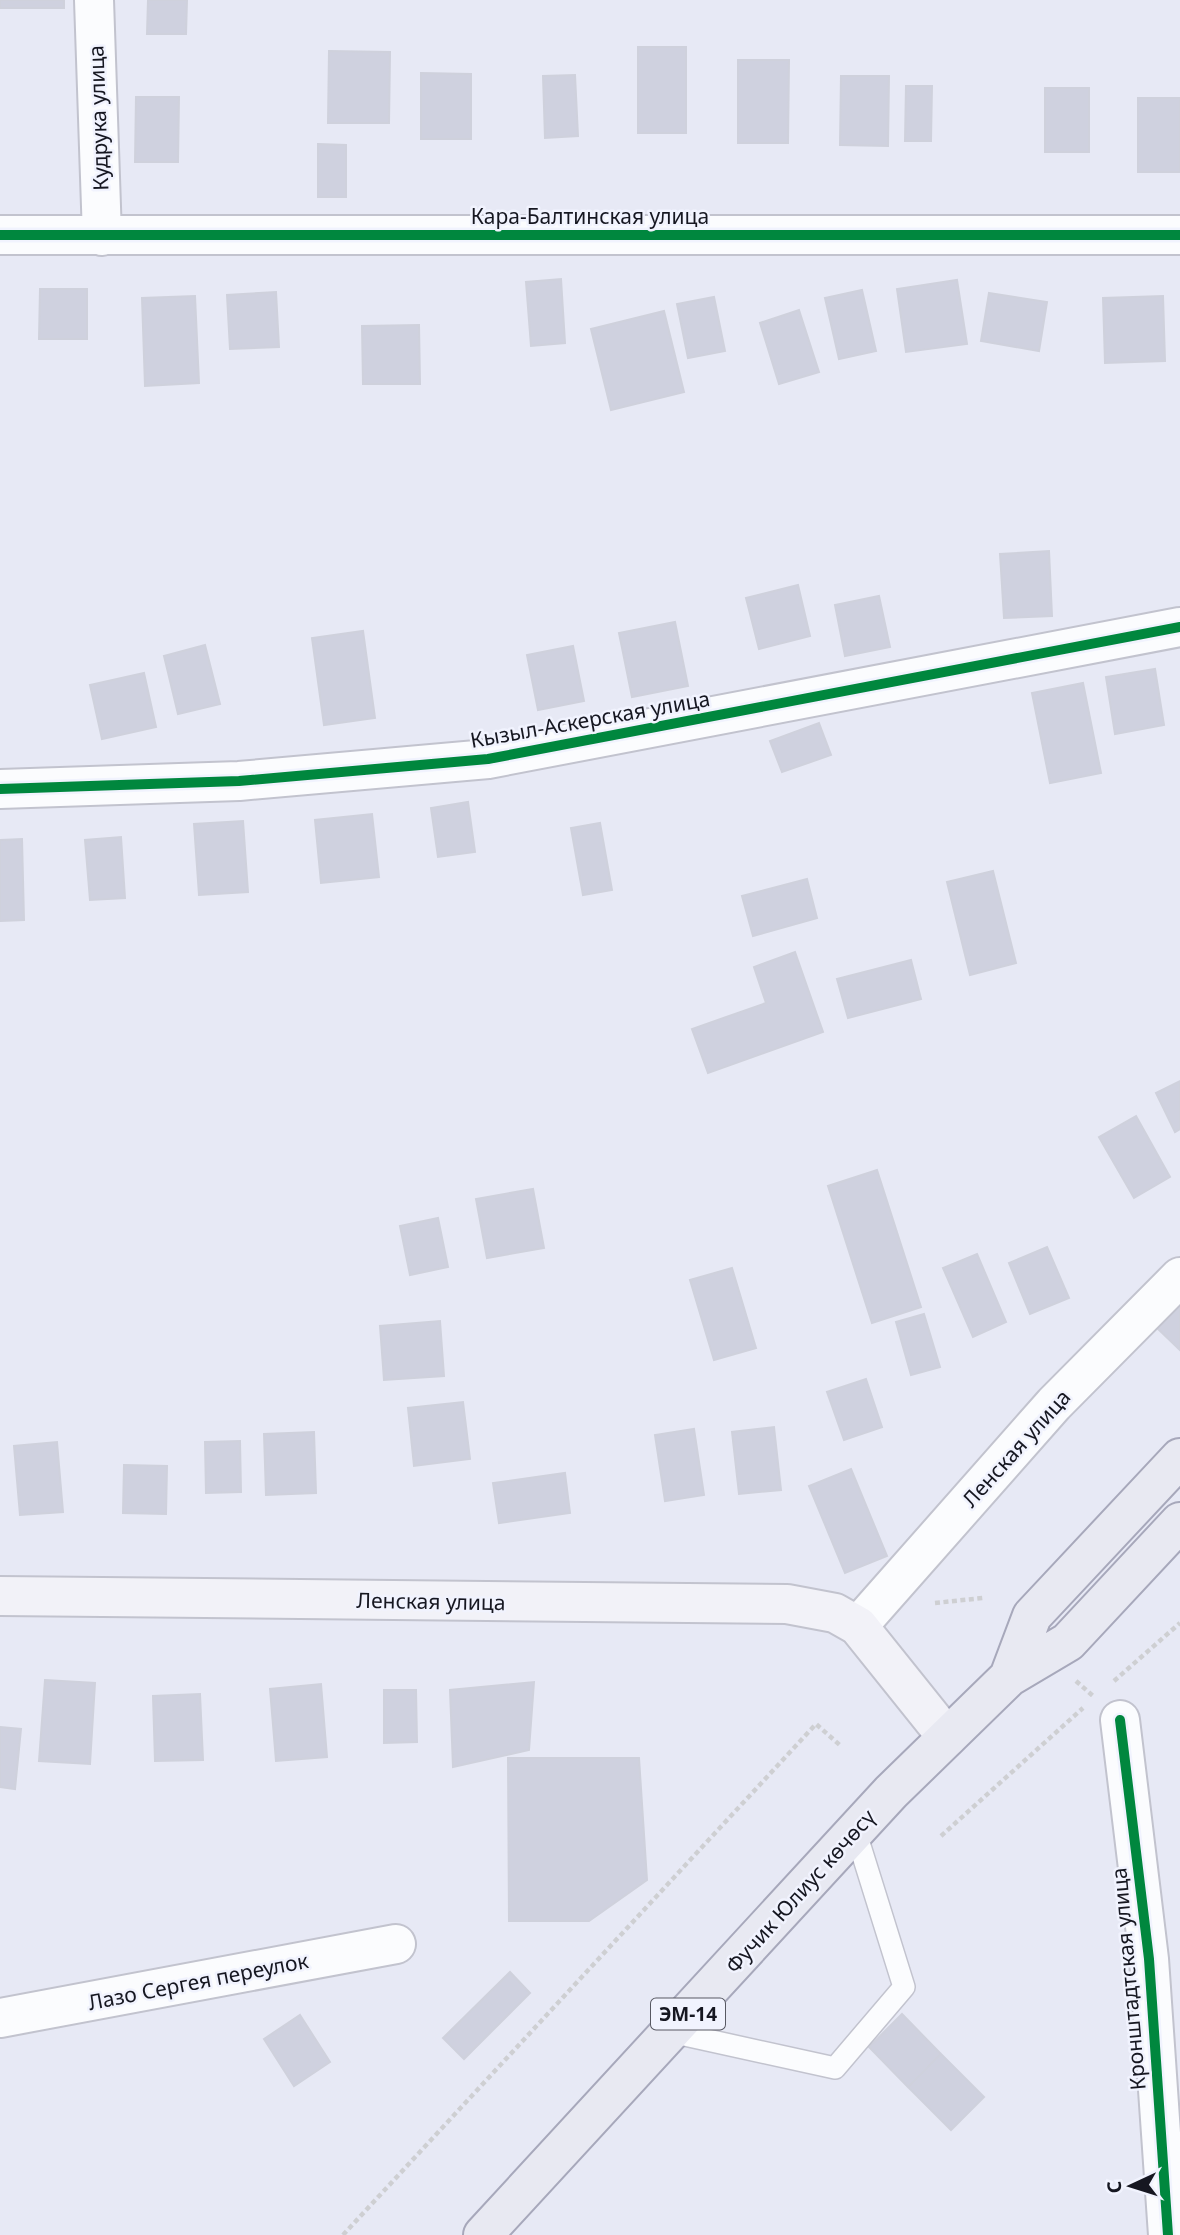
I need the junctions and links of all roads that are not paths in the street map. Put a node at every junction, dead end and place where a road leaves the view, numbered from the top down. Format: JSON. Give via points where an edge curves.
{"nodes":[{"id":1,"x":94,"y":0,"type":"edge"},
{"id":2,"x":1180,"y":235,"type":"edge"},
{"id":3,"x":0,"y":236,"type":"edge"},
{"id":4,"x":102,"y":236,"type":"junction"},
{"id":5,"x":1180,"y":627,"type":"edge"},
{"id":6,"x":0,"y":789,"type":"edge"},
{"id":7,"x":1180,"y":1277,"type":"edge"},
{"id":8,"x":1180,"y":1458,"type":"edge"},
{"id":9,"x":1180,"y":1522,"type":"edge"},
{"id":10,"x":0,"y":1596,"type":"edge"},
{"id":11,"x":858,"y":1626,"type":"junction"},
{"id":12,"x":1009,"y":1677,"type":"junction"},
{"id":13,"x":1107,"y":1709,"type":"road end"},
{"id":14,"x":947,"y":1737,"type":"junction"},
{"id":15,"x":855,"y":1830,"type":"junction"},
{"id":16,"x":396,"y":1944,"type":"dead end"},
{"id":17,"x":1164,"y":1958,"type":"edge"},
{"id":18,"x":0,"y":2018,"type":"edge"},
{"id":19,"x":671,"y":2032,"type":"junction"},
{"id":20,"x":482,"y":2235,"type":"edge"},
{"id":21,"x":1168,"y":2235,"type":"edge"}],
"edges":[{"from":1,"to":4,"type":"street","name":"Кудрука улица"},
{"from":2,"to":4,"type":"street","name":"Кара-Балтинская улица"},
{"from":3,"to":4,"type":"street","name":"Кара-Балтинская улица"},
{"from":5,"to":6,"type":"street","name":"Кызыл-Аскерская улица","via":[[488,759],[239,781]]},
{"from":7,"to":11,"type":"street","name":"Ленская улица","via":[[1054,1405]]},
{"from":8,"to":12,"type":"main road","name":"Фучик Юлиус көчөсү","via":[[1032,1616]]},
{"from":9,"to":12,"type":"main road","name":"Фучик Юлиус көчөсү","via":[[1068,1642]]},
{"from":10,"to":11,"type":"main road","name":"Ленская улица","via":[[787,1605],[835,1613]]},
{"from":11,"to":14,"type":"main road","name":"Ленская улица"},
{"from":12,"to":14,"type":"main road","name":"Фучик Юлиус көчөсү","number":"ЭМ-14"},
{"from":13,"to":17,"type":"street","name":"Кронштадтская улица"},
{"from":14,"to":15,"type":"main road","name":"Фучик Юлиус көчөсү","number":"ЭМ-14"},
{"from":15,"to":19,"type":"main road","name":"Фучик Юлиус көчөсү","number":"ЭМ-14"},
{"from":15,"to":19,"type":"lane","via":[[904,1987],[835,2068]]},
{"from":16,"to":18,"type":"street","name":"Лазо Сергея переулок"},
{"from":17,"to":21,"type":"street","name":"Кронштадтская улица"},
{"from":19,"to":20,"type":"main road","name":"Фучик Юлиус көчөсү","number":"ЭМ-14"}]}
